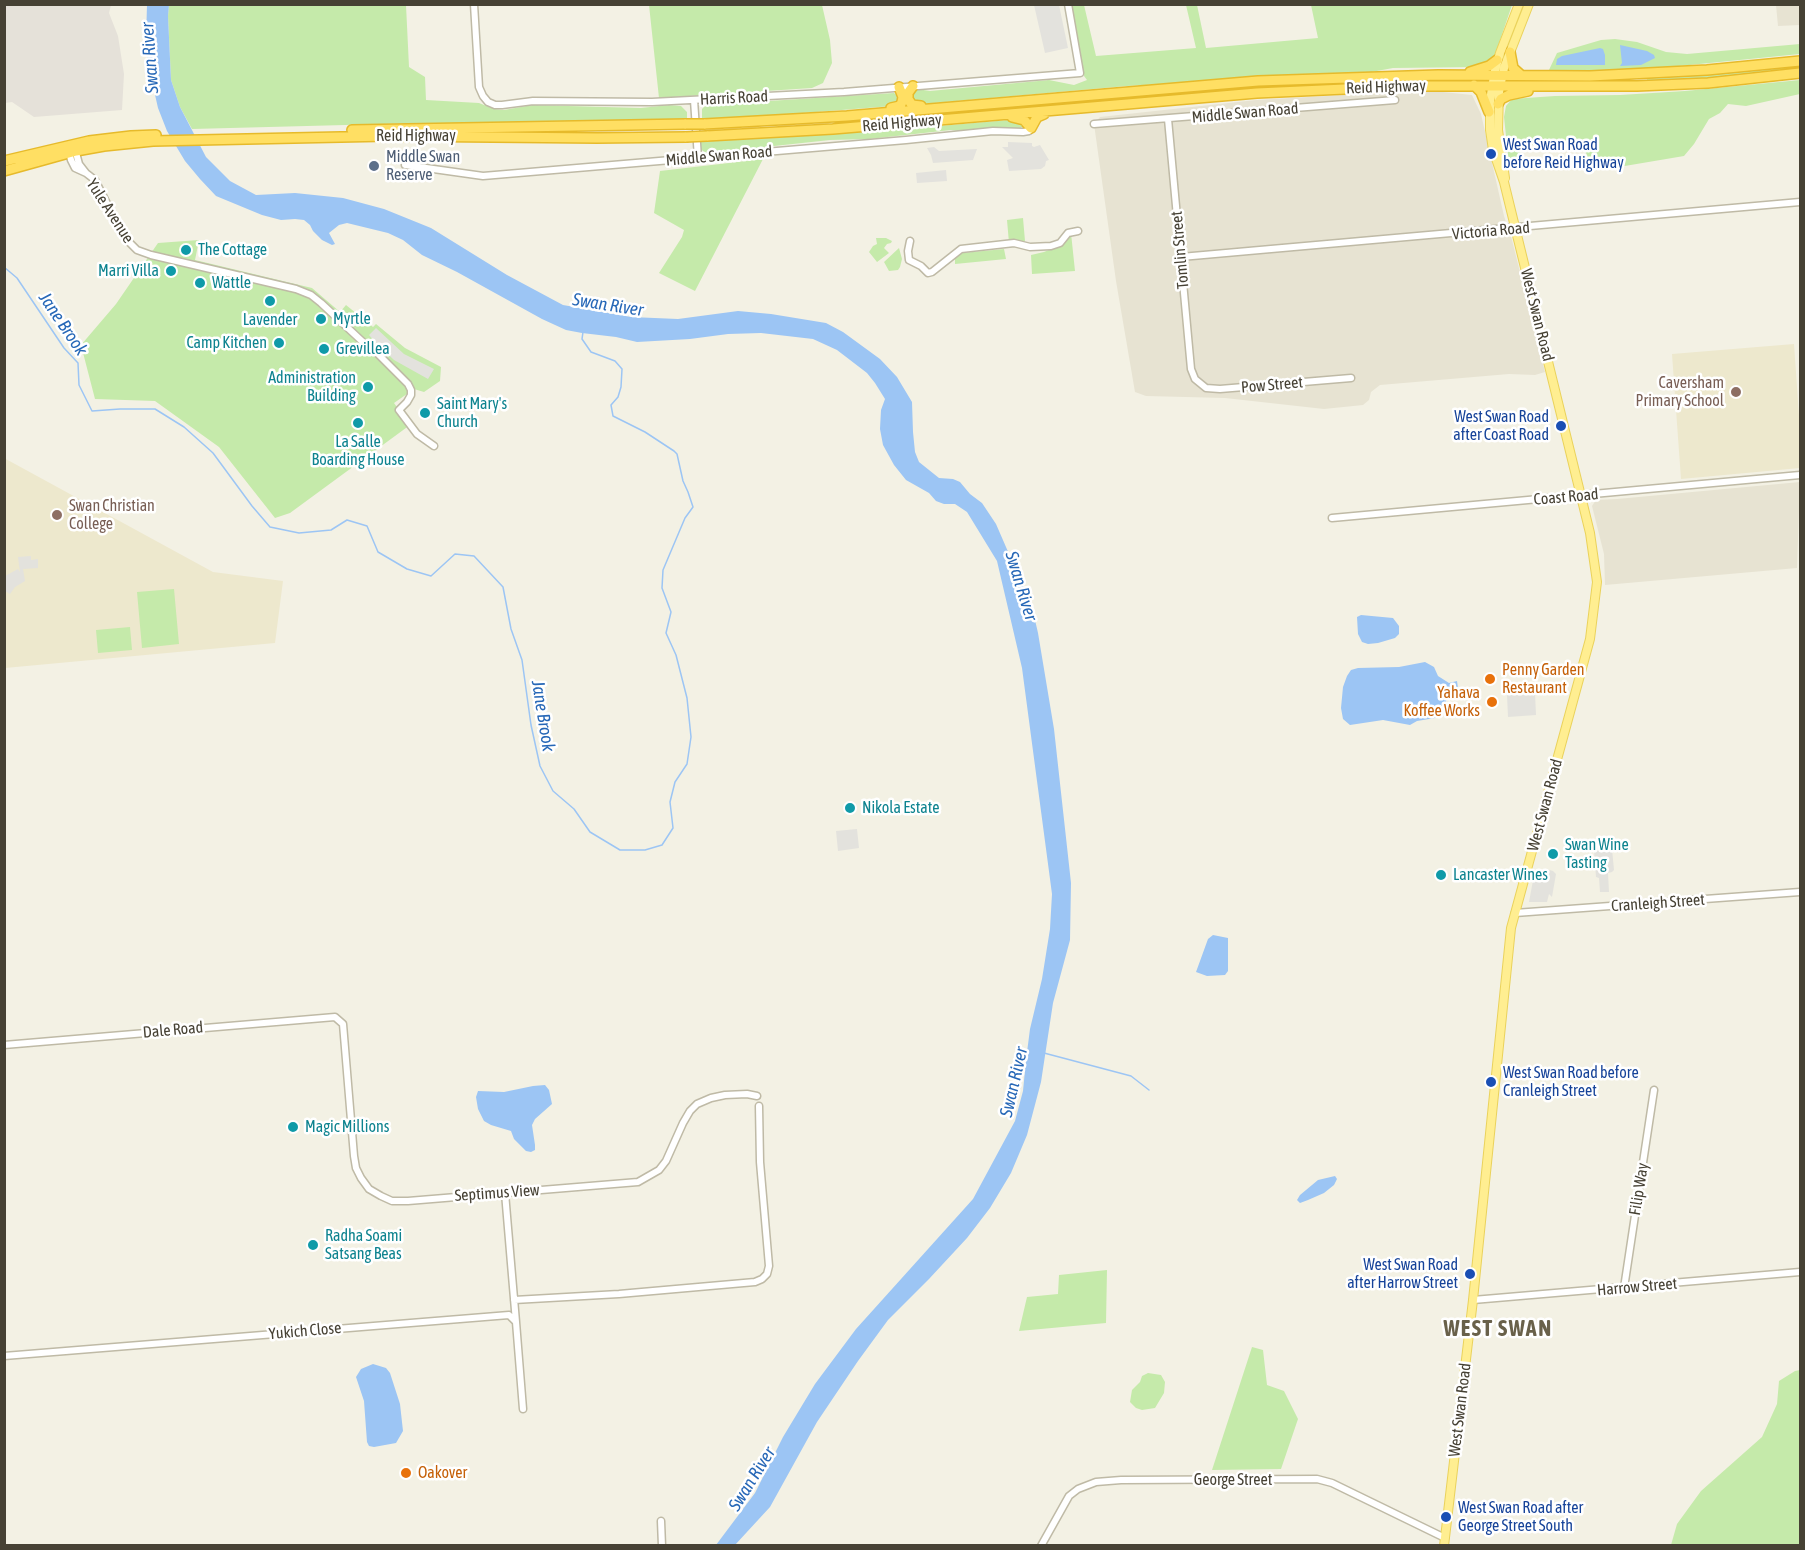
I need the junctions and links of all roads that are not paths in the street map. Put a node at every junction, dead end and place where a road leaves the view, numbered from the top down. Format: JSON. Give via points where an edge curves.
{"nodes":[{"id":1,"x":474,"y":4,"type":"edge"},
{"id":2,"x":1068,"y":4,"type":"edge"},
{"id":3,"x":1519,"y":4,"type":"edge"},
{"id":4,"x":1529,"y":4,"type":"edge"},
{"id":5,"x":1510,"y":52,"type":"junction"},
{"id":6,"x":1497,"y":60,"type":"junction"},
{"id":7,"x":1800,"y":61,"type":"edge"},
{"id":8,"x":1800,"y":73,"type":"edge"},
{"id":9,"x":1466,"y":75,"type":"junction"},
{"id":10,"x":1498,"y":75,"type":"junction"},
{"id":11,"x":1522,"y":76,"type":"junction"},
{"id":12,"x":1474,"y":85,"type":"junction"},
{"id":13,"x":913,"y":86,"type":"junction"},
{"id":14,"x":1496,"y":86,"type":"junction"},
{"id":15,"x":899,"y":87,"type":"junction"},
{"id":16,"x":1542,"y":87,"type":"junction"},
{"id":17,"x":694,"y":100,"type":"junction"},
{"id":18,"x":1395,"y":100,"type":"dead end"},
{"id":19,"x":1498,"y":104,"type":"junction"},
{"id":20,"x":957,"y":106,"type":"junction"},
{"id":21,"x":1070,"y":109,"type":"junction"},
{"id":22,"x":1489,"y":112,"type":"junction"},
{"id":23,"x":847,"y":116,"type":"junction"},
{"id":24,"x":987,"y":116,"type":"junction"},
{"id":25,"x":1168,"y":119,"type":"junction"},
{"id":26,"x":1094,"y":124,"type":"dead end"},
{"id":27,"x":1031,"y":128,"type":"junction"},
{"id":28,"x":305,"y":134,"type":"junction"},
{"id":29,"x":72,"y":148,"type":"junction"},
{"id":30,"x":698,"y":158,"type":"junction"},
{"id":31,"x":4,"y":161,"type":"edge"},
{"id":32,"x":405,"y":165,"type":"dead end"},
{"id":33,"x":4,"y":173,"type":"edge"},
{"id":34,"x":1504,"y":182,"type":"junction"},
{"id":35,"x":1800,"y":202,"type":"edge"},
{"id":36,"x":1515,"y":229,"type":"junction"},
{"id":37,"x":1078,"y":231,"type":"dead end"},
{"id":38,"x":910,"y":241,"type":"dead end"},
{"id":39,"x":1181,"y":257,"type":"junction"},
{"id":40,"x":1351,"y":378,"type":"dead end"},
{"id":41,"x":1195,"y":379,"type":"joint"},
{"id":42,"x":434,"y":446,"type":"dead end"},
{"id":43,"x":1800,"y":475,"type":"edge"},
{"id":44,"x":1581,"y":495,"type":"junction"},
{"id":45,"x":1332,"y":518,"type":"dead end"},
{"id":46,"x":1800,"y":892,"type":"edge"},
{"id":47,"x":1515,"y":912,"type":"junction"},
{"id":48,"x":341,"y":1021,"type":"joint"},
{"id":49,"x":4,"y":1045,"type":"edge"},
{"id":50,"x":1654,"y":1090,"type":"dead end"},
{"id":51,"x":757,"y":1095,"type":"dead end"},
{"id":52,"x":759,"y":1106,"type":"dead end"},
{"id":53,"x":505,"y":1193,"type":"junction"},
{"id":54,"x":1800,"y":1272,"type":"edge"},
{"id":55,"x":1624,"y":1288,"type":"junction"},
{"id":56,"x":514,"y":1300,"type":"junction"},
{"id":57,"x":1473,"y":1300,"type":"junction"},
{"id":58,"x":516,"y":1322,"type":"junction"},
{"id":59,"x":4,"y":1356,"type":"edge"},
{"id":60,"x":523,"y":1409,"type":"dead end"},
{"id":61,"x":662,"y":1521,"type":"dead end"},
{"id":62,"x":1444,"y":1542,"type":"edge"},
{"id":63,"x":662,"y":1545,"type":"edge"},
{"id":64,"x":1041,"y":1545,"type":"edge"}],
"edges":[{"from":1,"to":17,"type":"street","name":"Harris Road","via":[[479,87],[495,105],[533,101]]},
{"from":2,"to":13,"type":"street","name":"Harris Road","via":[[1080,73]]},
{"from":3,"to":6,"type":"main road","name":"West Swan Road"},
{"from":4,"to":5,"type":"main road","name":"West Swan Road"},
{"from":5,"to":10,"type":"main road","name":"West Swan Road"},
{"from":5,"to":11,"type":"highway","via":[[1513,68]]},
{"from":6,"to":9,"type":"highway"},
{"from":6,"to":10,"type":"main road","name":"West Swan Road"},
{"from":7,"to":11,"type":"highway","name":"Reid Highway","via":[[1707,70]]},
{"from":8,"to":16,"type":"highway","name":"Reid Highway","via":[[1671,84]]},
{"from":9,"to":10,"type":"highway","name":"Reid Highway"},
{"from":9,"to":20,"type":"highway","name":"Reid Highway","via":[[1258,81]]},
{"from":10,"to":11,"type":"highway","name":"Reid Highway"},
{"from":10,"to":14,"type":"main road","name":"West Swan Road"},
{"from":12,"to":14,"type":"highway","name":"Reid Highway"},
{"from":12,"to":21,"type":"highway","name":"Reid Highway","via":[[1355,87]]},
{"from":12,"to":22,"type":"highway","via":[[1482,92]]},
{"from":13,"to":15,"type":"street","name":"Harris Road"},
{"from":13,"to":20,"type":"highway","via":[[908,93],[912,105]]},
{"from":14,"to":16,"type":"highway","name":"Reid Highway"},
{"from":14,"to":19,"type":"main road","name":"West Swan Road"},
{"from":14,"to":22,"type":"main road","name":"West Swan Road"},
{"from":15,"to":17,"type":"street","name":"Harris Road"},
{"from":15,"to":23,"type":"highway","via":[[903,97],[900,106]]},
{"from":16,"to":19,"type":"highway","via":[[1509,94]]},
{"from":17,"to":30,"type":"street"},
{"from":18,"to":25,"type":"street","name":"Middle Swan Road"},
{"from":19,"to":34,"type":"main road","name":"West Swan Road"},
{"from":20,"to":23,"type":"highway","name":"Reid Highway"},
{"from":21,"to":24,"type":"highway","name":"Reid Highway"},
{"from":21,"to":27,"type":"highway","via":[[1040,115]]},
{"from":22,"to":34,"type":"main road","name":"West Swan Road","via":[[1493,150]]},
{"from":23,"to":28,"type":"highway","name":"Reid Highway","bridge":true,"via":[[704,124]]},
{"from":24,"to":27,"type":"highway","via":[[1021,118]]},
{"from":24,"to":28,"type":"highway","name":"Reid Highway","bridge":true,"via":[[686,137]]},
{"from":25,"to":26,"type":"street","name":"Middle Swan Road"},
{"from":25,"to":39,"type":"street","name":"Tomlin Street"},
{"from":27,"to":30,"type":"street","name":"Middle Swan Road","via":[[1023,132],[993,131]]},
{"from":28,"to":29,"type":"highway","name":"Reid Highway","via":[[163,138]]},
{"from":29,"to":31,"type":"highway","name":"Reid Highway"},
{"from":29,"to":33,"type":"highway","name":"Reid Highway"},
{"from":29,"to":42,"type":"street","name":"Yule Avenue","via":[[79,164],[95,180],[124,237],[137,250],[299,290],[321,303],[408,384],[410,397],[399,410],[417,434]]},
{"from":30,"to":32,"type":"street","name":"Middle Swan Road","via":[[483,176]]},
{"from":34,"to":36,"type":"main road","name":"West Swan Road"},
{"from":35,"to":36,"type":"street","name":"Victoria Road"},
{"from":36,"to":39,"type":"street","name":"Victoria Road"},
{"from":36,"to":44,"type":"main road","name":"West Swan Road"},
{"from":37,"to":38,"type":"street","via":[[1068,233],[1060,243],[1051,246],[1014,243],[961,249],[927,273],[909,261]]},
{"from":39,"to":41,"type":"street","name":"Tomlin Street"},
{"from":40,"to":41,"type":"street","name":"Pow Street","via":[[1220,390],[1206,388]]},
{"from":43,"to":44,"type":"street","name":"Coast Road"},
{"from":44,"to":45,"type":"street","name":"Coast Road"},
{"from":44,"to":47,"type":"main road","name":"West Swan Road","via":[[1597,582],[1590,639]]},
{"from":46,"to":47,"type":"street","name":"Cranleigh Street"},
{"from":47,"to":57,"type":"main road","name":"West Swan Road"},
{"from":48,"to":49,"type":"street","name":"Dale Road","via":[[332,1017]]},
{"from":48,"to":53,"type":"street","name":"Septimus View","via":[[354,1155],[369,1189],[393,1201]]},
{"from":50,"to":55,"type":"street","name":"Filip Way"},
{"from":51,"to":53,"type":"street","name":"Septimus View","via":[[725,1095],[697,1104],[660,1170],[638,1182]]},
{"from":52,"to":56,"type":"street","via":[[769,1266],[762,1279]]},
{"from":53,"to":56,"type":"street"},
{"from":54,"to":55,"type":"street","name":"Harrow Street"},
{"from":55,"to":57,"type":"street","name":"Harrow Street"},
{"from":56,"to":58,"type":"street"},
{"from":57,"to":62,"type":"main road","name":"West Swan Road"},
{"from":58,"to":59,"type":"street","name":"Yukich Close","via":[[509,1315],[500,1314]]},
{"from":58,"to":60,"type":"street"},
{"from":61,"to":63,"type":"street"},
{"from":62,"to":64,"type":"street","name":"George Street","via":[[1332,1483],[1317,1479],[1121,1480],[1096,1482],[1069,1496]]}]}
